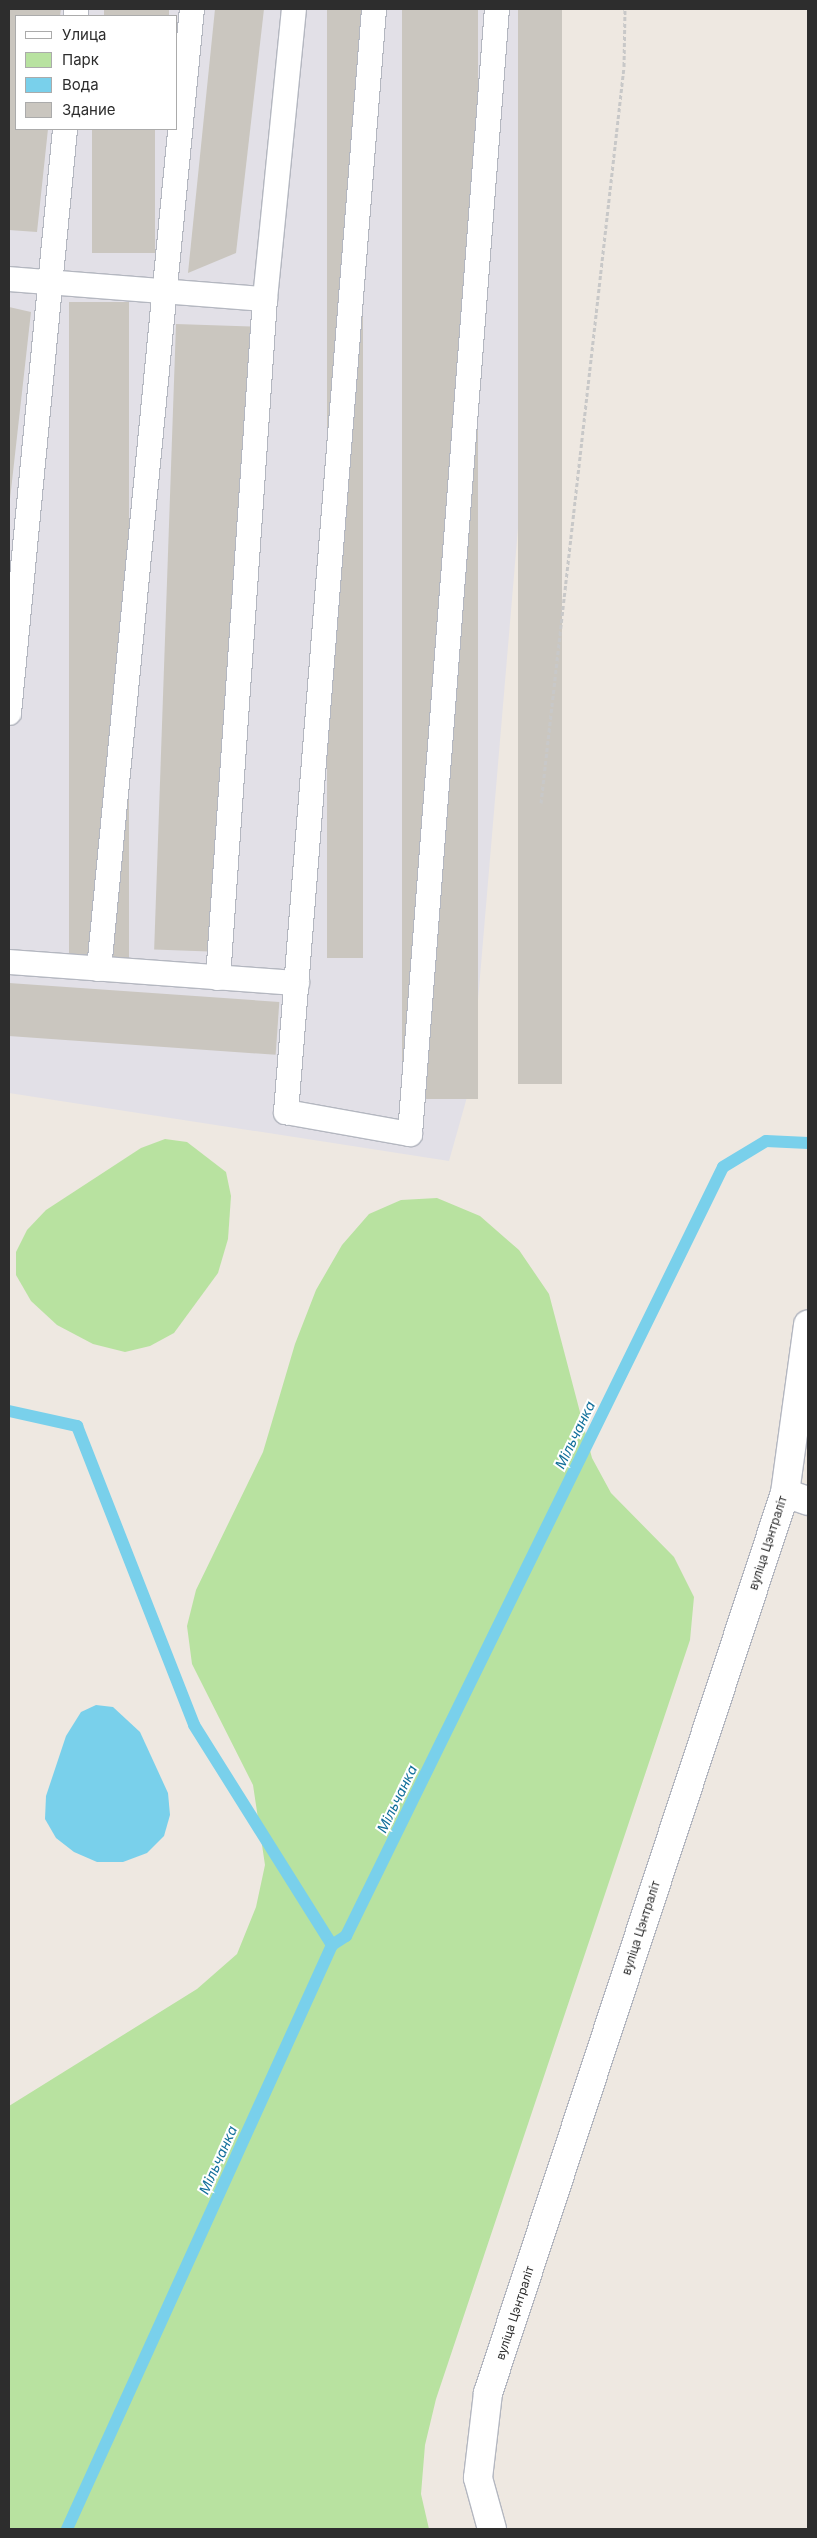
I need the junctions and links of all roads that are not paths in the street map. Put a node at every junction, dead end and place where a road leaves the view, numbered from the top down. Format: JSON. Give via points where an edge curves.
{"nodes":[{"id":1,"x":192,"y":9,"type":"edge"},
{"id":2,"x":294,"y":9,"type":"edge"},
{"id":3,"x":374,"y":9,"type":"edge"},
{"id":4,"x":497,"y":9,"type":"edge"},
{"id":5,"x":65,"y":130,"type":"edge"},
{"id":6,"x":9,"y":279,"type":"edge"},
{"id":7,"x":50,"y":285,"type":"junction"},
{"id":8,"x":165,"y":292,"type":"junction"},
{"id":9,"x":265,"y":299,"type":"junction"},
{"id":10,"x":9,"y":713,"type":"edge"},
{"id":11,"x":9,"y":962,"type":"edge"},
{"id":12,"x":99,"y":968,"type":"junction"},
{"id":13,"x":218,"y":978,"type":"junction"},
{"id":14,"x":297,"y":983,"type":"junction"},
{"id":15,"x":808,"y":1324,"type":"edge"},
{"id":16,"x":797,"y":1497,"type":"edge"},
{"id":17,"x":492,"y":2529,"type":"edge"}],
"edges":[{"from":1,"to":8,"type":"lane"},
{"from":2,"to":9,"type":"lane"},
{"from":3,"to":14,"type":"lane"},
{"from":4,"to":14,"type":"lane","via":[[410,1134],[286,1112]]},
{"from":5,"to":7,"type":"lane"},
{"from":6,"to":7,"type":"lane"},
{"from":7,"to":8,"type":"lane"},
{"from":7,"to":10,"type":"lane"},
{"from":8,"to":9,"type":"lane"},
{"from":8,"to":12,"type":"lane"},
{"from":9,"to":13,"type":"lane"},
{"from":11,"to":12,"type":"lane"},
{"from":12,"to":13,"type":"lane"},
{"from":13,"to":14,"type":"lane"},
{"from":15,"to":16,"type":"street","name":"вуліца Цэнтраліт"},
{"from":16,"to":17,"type":"street","name":"вуліца Цэнтраліт","via":[[488,2393],[478,2478]]}]}
